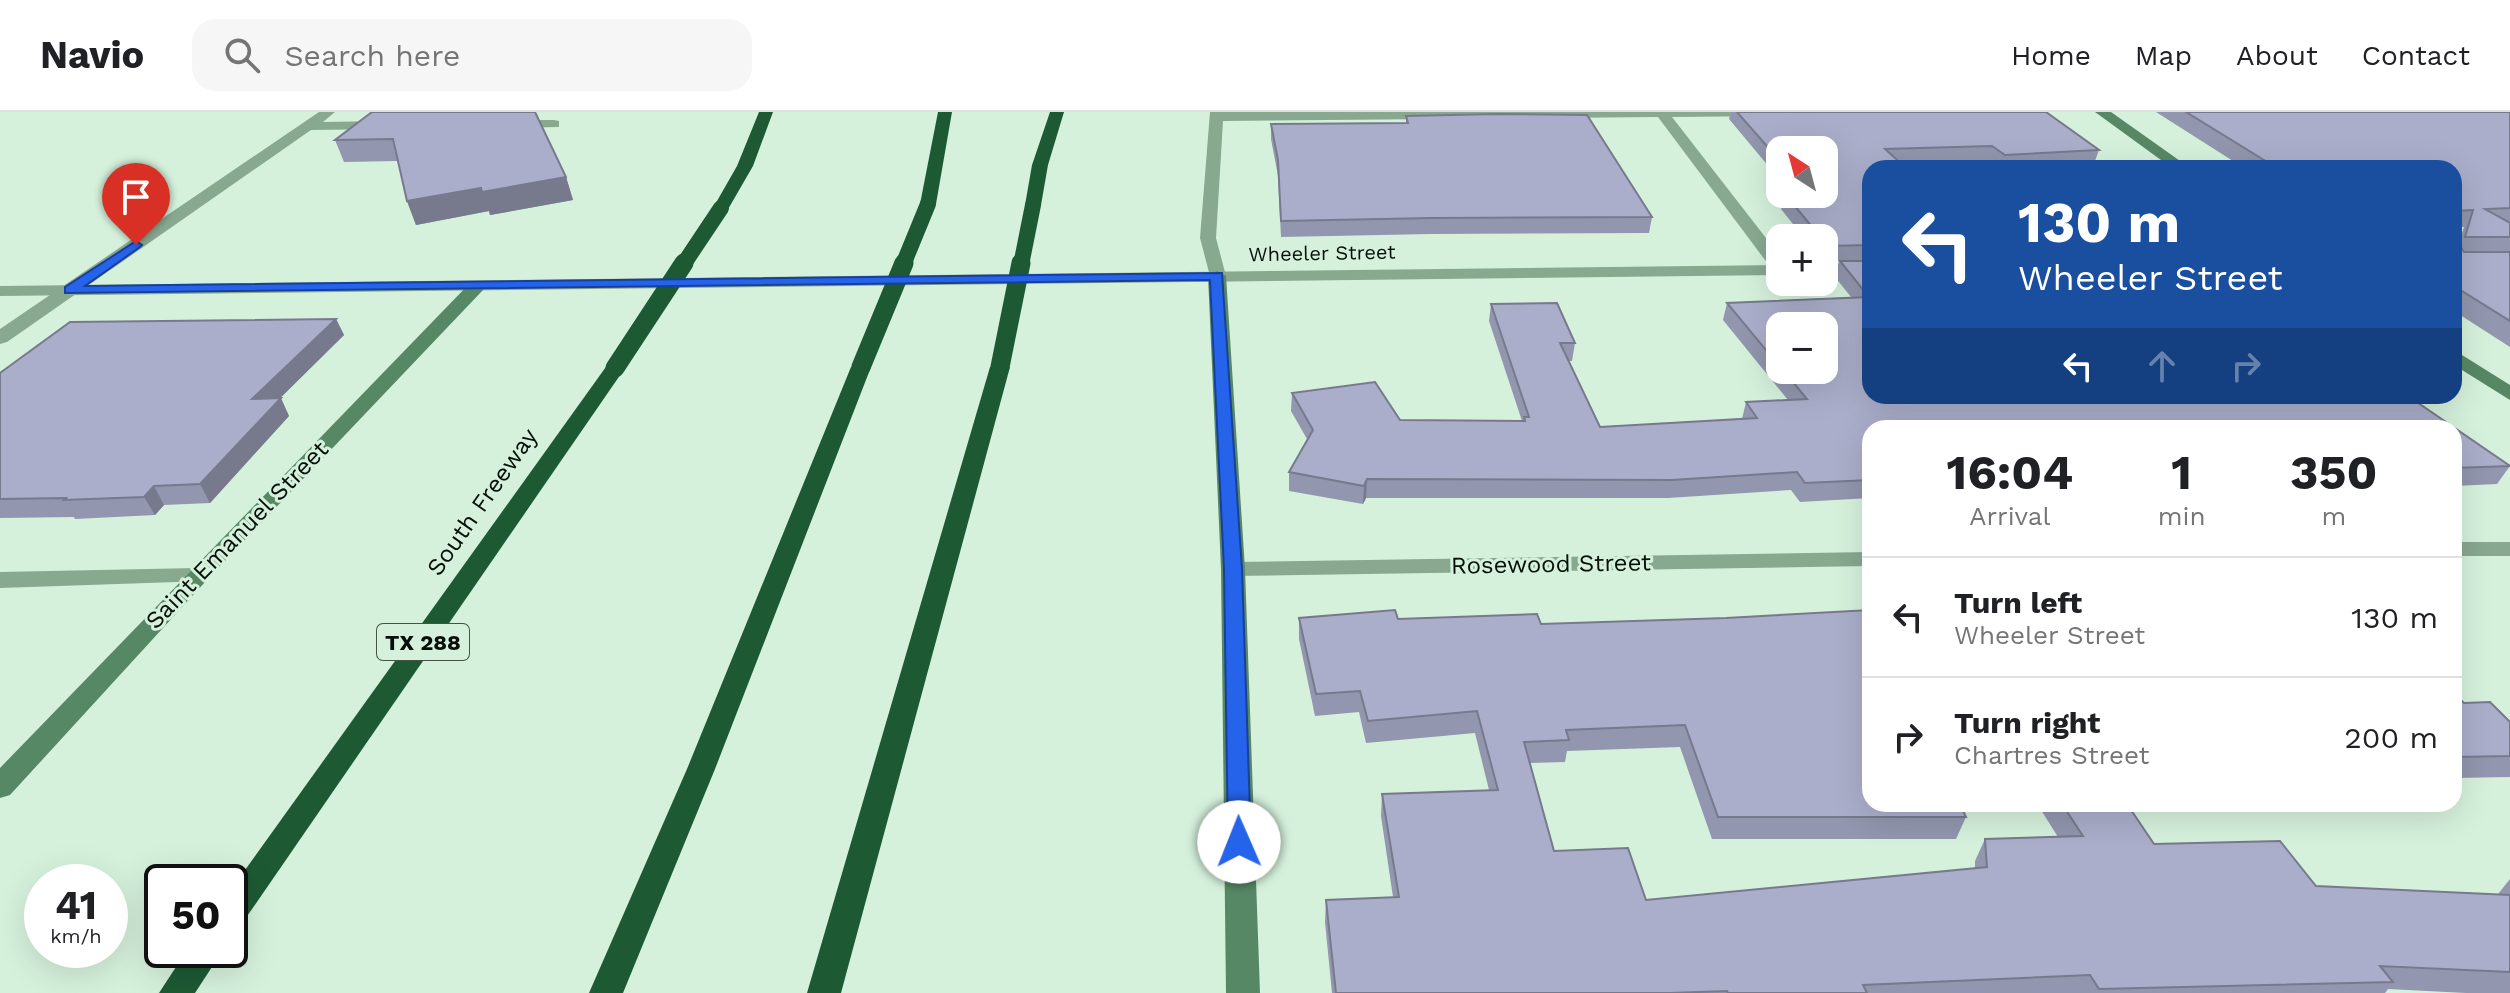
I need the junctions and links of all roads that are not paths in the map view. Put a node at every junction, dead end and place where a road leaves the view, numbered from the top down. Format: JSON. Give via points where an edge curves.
{"nodes":[{"id":1,"x":328,"y":112,"type":"edge"},
{"id":2,"x":766,"y":112,"type":"edge"},
{"id":3,"x":945,"y":112,"type":"edge"},
{"id":4,"x":1041,"y":112,"type":"edge"},
{"id":5,"x":1057,"y":112,"type":"edge"},
{"id":6,"x":1661,"y":112,"type":"edge"},
{"id":7,"x":1778,"y":112,"type":"edge"},
{"id":8,"x":2102,"y":112,"type":"edge"},
{"id":9,"x":1217,"y":114,"type":"edge"},
{"id":10,"x":554,"y":124,"type":"dead end"},
{"id":11,"x":400,"y":125,"type":"edge"},
{"id":12,"x":492,"y":125,"type":"edge"},
{"id":13,"x":308,"y":126,"type":"junction"},
{"id":14,"x":2171,"y":160,"type":"edge"},
{"id":15,"x":1040,"y":165,"type":"junction"},
{"id":16,"x":1766,"y":251,"type":"edge"},
{"id":17,"x":1766,"y":269,"type":"edge"},
{"id":18,"x":1838,"y":269,"type":"edge"},
{"id":19,"x":1862,"y":269,"type":"edge"},
{"id":20,"x":1217,"y":276,"type":"junction"},
{"id":21,"x":477,"y":286,"type":"junction"},
{"id":22,"x":70,"y":290,"type":"junction"},
{"id":23,"x":0,"y":291,"type":"edge"},
{"id":24,"x":0,"y":338,"type":"edge"},
{"id":25,"x":2462,"y":361,"type":"edge"},
{"id":26,"x":2510,"y":394,"type":"edge"},
{"id":27,"x":2462,"y":549,"type":"edge"},
{"id":28,"x":2510,"y":549,"type":"edge"},
{"id":29,"x":1862,"y":559,"type":"edge"},
{"id":30,"x":1233,"y":569,"type":"junction"},
{"id":31,"x":197,"y":576,"type":"junction"},
{"id":32,"x":0,"y":580,"type":"edge"},
{"id":33,"x":0,"y":787,"type":"edge"},
{"id":34,"x":248,"y":890,"type":"edge"},
{"id":35,"x":193,"y":968,"type":"edge"},
{"id":36,"x":176,"y":993,"type":"edge"},
{"id":37,"x":606,"y":993,"type":"edge"},
{"id":38,"x":824,"y":993,"type":"edge"},
{"id":39,"x":1243,"y":993,"type":"edge"}],
"edges":[{"from":1,"to":13,"type":"street"},
{"from":2,"to":34,"type":"highway","name":"South Freeway","number":"TX 288","bridge":true,"via":[[721,208],[615,368]]},
{"from":3,"to":37,"type":"highway","bridge":true,"via":[[928,204]]},
{"from":4,"to":15,"type":"highway"},
{"from":5,"to":15,"type":"highway"},
{"from":6,"to":7,"type":"street"},
{"from":6,"to":9,"type":"street"},
{"from":6,"to":16,"type":"street"},
{"from":8,"to":14,"type":"main road"},
{"from":9,"to":20,"type":"street","via":[[1208,238]]},
{"from":10,"to":12,"type":"street"},
{"from":11,"to":13,"type":"street"},
{"from":13,"to":22,"type":"street"},
{"from":15,"to":38,"type":"highway","bridge":true,"via":[[1000,367]]},
{"from":17,"to":20,"type":"street","name":"Wheeler Street"},
{"from":18,"to":19,"type":"street"},
{"from":20,"to":21,"type":"street","name":"Wheeler Street"},
{"from":20,"to":30,"type":"main road"},
{"from":21,"to":22,"type":"street","name":"Wheeler Street"},
{"from":21,"to":31,"type":"main road","name":"Saint Emanuel Street"},
{"from":22,"to":23,"type":"street","name":"Wheeler Street"},
{"from":22,"to":24,"type":"street"},
{"from":25,"to":26,"type":"main road"},
{"from":27,"to":28,"type":"street"},
{"from":29,"to":30,"type":"street","name":"Rosewood Street"},
{"from":30,"to":39,"type":"main road"},
{"from":31,"to":32,"type":"street"},
{"from":31,"to":33,"type":"main road","name":"Saint Emanuel Street"},
{"from":35,"to":36,"type":"highway"}]}
